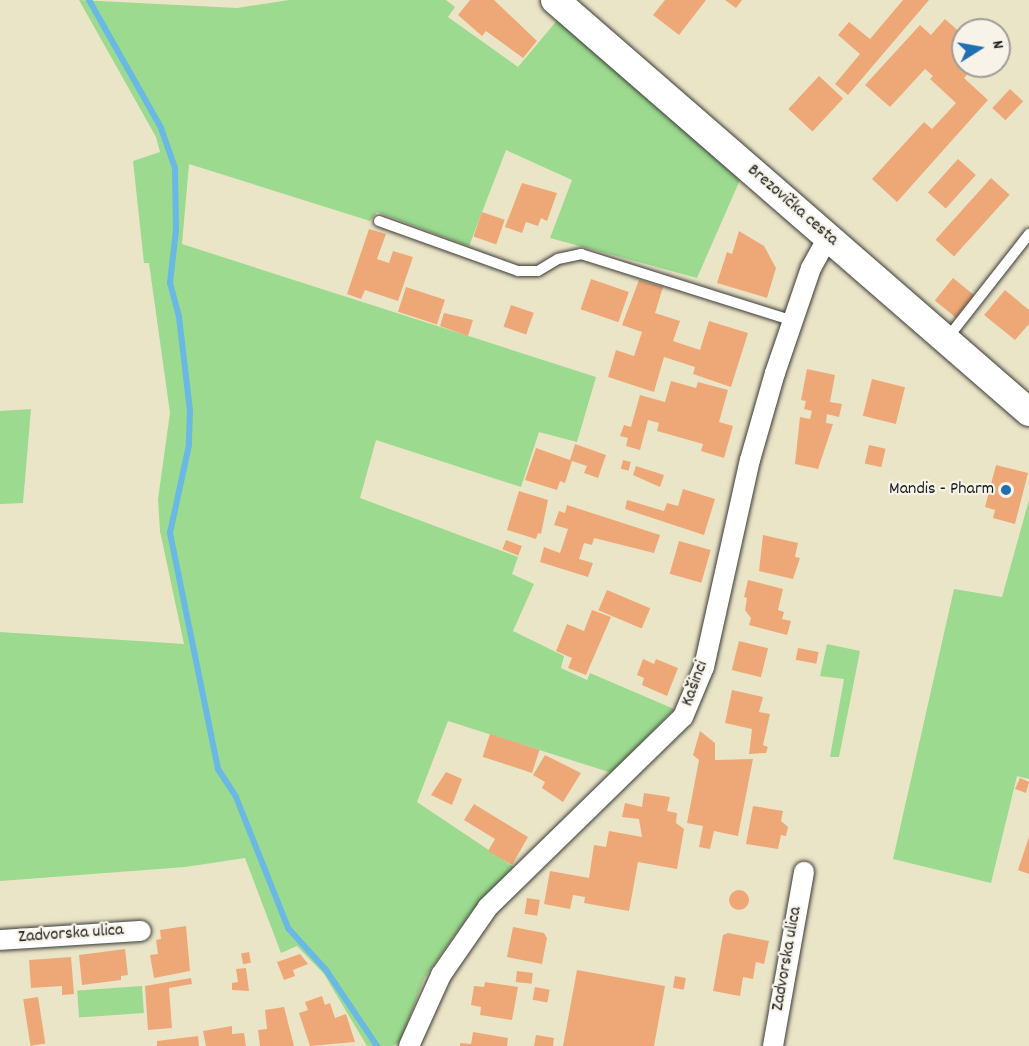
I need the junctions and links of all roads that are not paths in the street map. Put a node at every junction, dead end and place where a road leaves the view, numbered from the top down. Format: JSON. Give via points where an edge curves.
{"nodes":[{"id":1,"x":555,"y":0,"type":"edge"},
{"id":2,"x":379,"y":221,"type":"dead end"},
{"id":3,"x":1029,"y":234,"type":"edge"},
{"id":4,"x":828,"y":237,"type":"junction"},
{"id":5,"x":793,"y":321,"type":"junction"},
{"id":6,"x":946,"y":340,"type":"junction"},
{"id":7,"x":1029,"y":412,"type":"edge"},
{"id":8,"x":804,"y":872,"type":"dead end"},
{"id":9,"x":141,"y":931,"type":"dead end"},
{"id":10,"x":0,"y":940,"type":"edge"},
{"id":11,"x":410,"y":1046,"type":"edge"},
{"id":12,"x":772,"y":1046,"type":"edge"}],
"edges":[{"from":1,"to":4,"type":"main road","name":"Brezovička cesta"},
{"from":2,"to":5,"type":"lane","via":[[518,271],[538,272],[558,259],[581,254]]},
{"from":3,"to":6,"type":"lane"},
{"from":4,"to":5,"type":"street","name":"Kašinci","via":[[815,259]]},
{"from":4,"to":6,"type":"main road","name":"Brezovička cesta"},
{"from":5,"to":11,"type":"street","name":"Kašinci","via":[[750,460],[704,667],[683,717],[488,906],[441,975]]},
{"from":6,"to":7,"type":"main road","name":"Brezovička cesta"},
{"from":8,"to":12,"type":"street","name":"Zadvorska ulica"},
{"from":9,"to":10,"type":"street","name":"Zadvorska ulica"}]}
